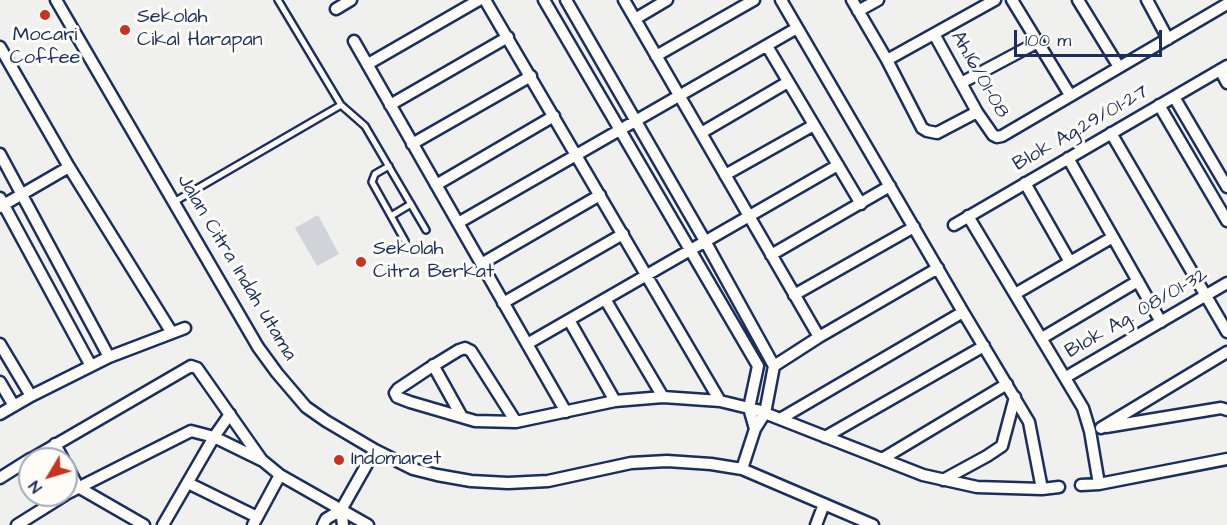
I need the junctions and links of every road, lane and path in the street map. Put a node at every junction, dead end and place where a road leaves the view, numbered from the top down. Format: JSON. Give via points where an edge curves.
{"nodes":[{"id":1,"x":56,"y":0,"type":"edge"},
{"id":2,"x":278,"y":0,"type":"edge"},
{"id":3,"x":351,"y":0,"type":"edge"},
{"id":4,"x":479,"y":0,"type":"edge"},
{"id":5,"x":485,"y":0,"type":"edge"},
{"id":6,"x":544,"y":0,"type":"edge"},
{"id":7,"x":566,"y":0,"type":"edge"},
{"id":8,"x":624,"y":0,"type":"edge"},
{"id":9,"x":667,"y":0,"type":"edge"},
{"id":10,"x":754,"y":0,"type":"edge"},
{"id":11,"x":781,"y":0,"type":"edge"},
{"id":12,"x":852,"y":0,"type":"edge"},
{"id":13,"x":878,"y":0,"type":"edge"},
{"id":14,"x":995,"y":0,"type":"edge"},
{"id":15,"x":1012,"y":0,"type":"edge"},
{"id":16,"x":1078,"y":0,"type":"edge"},
{"id":17,"x":1147,"y":0,"type":"edge"},
{"id":18,"x":1211,"y":0,"type":"edge"},
{"id":19,"x":1222,"y":7,"type":"edge"},
{"id":20,"x":336,"y":9,"type":"dead end"},
{"id":21,"x":858,"y":11,"type":"junction"},
{"id":22,"x":635,"y":18,"type":"junction"},
{"id":23,"x":797,"y":28,"type":"junction"},
{"id":24,"x":934,"y":33,"type":"junction"},
{"id":25,"x":508,"y":37,"type":"junction"},
{"id":26,"x":1167,"y":39,"type":"junction"},
{"id":27,"x":354,"y":41,"type":"dead end"},
{"id":28,"x":1038,"y":42,"type":"junction"},
{"id":29,"x":767,"y":46,"type":"junction"},
{"id":30,"x":0,"y":47,"type":"edge"},
{"id":31,"x":657,"y":56,"type":"junction"},
{"id":32,"x":887,"y":60,"type":"junction"},
{"id":33,"x":368,"y":64,"type":"junction"},
{"id":34,"x":1119,"y":67,"type":"junction"},
{"id":35,"x":1223,"y":68,"type":"edge"},
{"id":36,"x":531,"y":76,"type":"junction"},
{"id":37,"x":788,"y":82,"type":"junction"},
{"id":38,"x":963,"y":82,"type":"junction"},
{"id":39,"x":1227,"y":83,"type":"edge"},
{"id":40,"x":1070,"y":95,"type":"junction"},
{"id":41,"x":679,"y":96,"type":"junction"},
{"id":42,"x":1174,"y":97,"type":"junction"},
{"id":43,"x":341,"y":105,"type":"junction"},
{"id":44,"x":390,"y":105,"type":"junction"},
{"id":45,"x":1159,"y":105,"type":"junction"},
{"id":46,"x":977,"y":112,"type":"junction"},
{"id":47,"x":554,"y":116,"type":"junction"},
{"id":48,"x":636,"y":121,"type":"junction"},
{"id":49,"x":814,"y":125,"type":"junction"},
{"id":50,"x":621,"y":129,"type":"junction"},
{"id":51,"x":701,"y":133,"type":"junction"},
{"id":52,"x":1112,"y":133,"type":"junction"},
{"id":53,"x":412,"y":144,"type":"junction"},
{"id":54,"x":0,"y":154,"type":"edge"},
{"id":55,"x":577,"y":155,"type":"junction"},
{"id":56,"x":1068,"y":158,"type":"junction"},
{"id":57,"x":838,"y":165,"type":"junction"},
{"id":58,"x":389,"y":166,"type":"junction"},
{"id":59,"x":69,"y":167,"type":"junction"},
{"id":60,"x":725,"y":176,"type":"junction"},
{"id":61,"x":1025,"y":183,"type":"junction"},
{"id":62,"x":436,"y":185,"type":"junction"},
{"id":63,"x":891,"y":186,"type":"junction"},
{"id":64,"x":1227,"y":187,"type":"edge"},
{"id":65,"x":23,"y":195,"type":"junction"},
{"id":66,"x":600,"y":195,"type":"junction"},
{"id":67,"x":174,"y":202,"type":"junction"},
{"id":68,"x":1,"y":203,"type":"edge"},
{"id":69,"x":411,"y":204,"type":"junction"},
{"id":70,"x":861,"y":204,"type":"junction"},
{"id":71,"x":391,"y":216,"type":"junction"},
{"id":72,"x":749,"y":216,"type":"junction"},
{"id":73,"x":968,"y":216,"type":"junction"},
{"id":74,"x":1227,"y":220,"type":"edge"},
{"id":75,"x":458,"y":223,"type":"junction"},
{"id":76,"x":954,"y":225,"type":"dead end"},
{"id":77,"x":915,"y":227,"type":"junction"},
{"id":78,"x":426,"y":230,"type":"dead end"},
{"id":79,"x":623,"y":234,"type":"junction"},
{"id":80,"x":1113,"y":237,"type":"junction"},
{"id":81,"x":405,"y":241,"type":"dead end"},
{"id":82,"x":705,"y":241,"type":"junction"},
{"id":83,"x":691,"y":249,"type":"junction"},
{"id":84,"x":771,"y":255,"type":"junction"},
{"id":85,"x":1070,"y":262,"type":"junction"},
{"id":86,"x":481,"y":264,"type":"junction"},
{"id":87,"x":938,"y":268,"type":"junction"},
{"id":88,"x":647,"y":275,"type":"junction"},
{"id":89,"x":1138,"y":281,"type":"junction"},
{"id":90,"x":1227,"y":283,"type":"edge"},
{"id":91,"x":1015,"y":294,"type":"junction"},
{"id":92,"x":794,"y":295,"type":"junction"},
{"id":93,"x":1206,"y":296,"type":"junction"},
{"id":94,"x":605,"y":299,"type":"junction"},
{"id":95,"x":503,"y":303,"type":"junction"},
{"id":96,"x":963,"y":312,"type":"junction"},
{"id":97,"x":569,"y":320,"type":"junction"},
{"id":98,"x":1161,"y":322,"type":"junction"},
{"id":99,"x":185,"y":328,"type":"dead end"},
{"id":100,"x":1227,"y":332,"type":"edge"},
{"id":101,"x":172,"y":333,"type":"junction"},
{"id":102,"x":819,"y":337,"type":"junction"},
{"id":103,"x":1042,"y":338,"type":"junction"},
{"id":104,"x":0,"y":344,"type":"edge"},
{"id":105,"x":527,"y":344,"type":"junction"},
{"id":106,"x":984,"y":346,"type":"junction"},
{"id":107,"x":1227,"y":352,"type":"edge"},
{"id":108,"x":109,"y":357,"type":"junction"},
{"id":109,"x":433,"y":365,"type":"junction"},
{"id":110,"x":91,"y":366,"type":"junction"},
{"id":111,"x":774,"y":366,"type":"junction"},
{"id":112,"x":1066,"y":377,"type":"junction"},
{"id":113,"x":0,"y":382,"type":"edge"},
{"id":114,"x":1007,"y":384,"type":"junction"},
{"id":115,"x":31,"y":396,"type":"junction"},
{"id":116,"x":663,"y":397,"type":"junction"},
{"id":117,"x":1015,"y":397,"type":"junction"},
{"id":118,"x":615,"y":401,"type":"junction"},
{"id":119,"x":720,"y":401,"type":"junction"},
{"id":120,"x":14,"y":406,"type":"junction"},
{"id":121,"x":749,"y":408,"type":"junction"},
{"id":122,"x":1227,"y":410,"type":"edge"},
{"id":123,"x":566,"y":412,"type":"junction"},
{"id":124,"x":765,"y":413,"type":"junction"},
{"id":125,"x":0,"y":414,"type":"edge"},
{"id":126,"x":230,"y":414,"type":"junction"},
{"id":127,"x":462,"y":417,"type":"junction"},
{"id":128,"x":780,"y":418,"type":"junction"},
{"id":129,"x":516,"y":422,"type":"junction"},
{"id":130,"x":1101,"y":428,"type":"junction"},
{"id":131,"x":755,"y":429,"type":"junction"},
{"id":132,"x":1090,"y":431,"type":"junction"},
{"id":133,"x":825,"y":437,"type":"junction"},
{"id":134,"x":214,"y":438,"type":"junction"},
{"id":135,"x":55,"y":444,"type":"junction"},
{"id":136,"x":50,"y":447,"type":"edge"},
{"id":137,"x":57,"y":447,"type":"edge"},
{"id":138,"x":375,"y":450,"type":"junction"},
{"id":139,"x":882,"y":459,"type":"junction"},
{"id":140,"x":1227,"y":459,"type":"edge"},
{"id":141,"x":263,"y":461,"type":"junction"},
{"id":142,"x":18,"y":467,"type":"edge"},
{"id":143,"x":742,"y":469,"type":"junction"},
{"id":144,"x":280,"y":475,"type":"junction"},
{"id":145,"x":0,"y":478,"type":"edge"},
{"id":146,"x":942,"y":480,"type":"junction"},
{"id":147,"x":188,"y":483,"type":"junction"},
{"id":148,"x":1099,"y":484,"type":"junction"},
{"id":149,"x":1081,"y":485,"type":"dead end"},
{"id":150,"x":78,"y":487,"type":"joint"},
{"id":151,"x":1059,"y":487,"type":"dead end"},
{"id":152,"x":1042,"y":489,"type":"junction"},
{"id":153,"x":824,"y":504,"type":"junction"},
{"id":154,"x":46,"y":507,"type":"edge"},
{"id":155,"x":341,"y":510,"type":"junction"},
{"id":156,"x":255,"y":521,"type":"edge"},
{"id":157,"x":167,"y":524,"type":"edge"},
{"id":158,"x":17,"y":525,"type":"edge"},
{"id":159,"x":144,"y":525,"type":"edge"},
{"id":160,"x":323,"y":525,"type":"edge"},
{"id":161,"x":343,"y":525,"type":"edge"},
{"id":162,"x":368,"y":525,"type":"edge"},
{"id":163,"x":816,"y":525,"type":"edge"},
{"id":164,"x":873,"y":525,"type":"edge"}],
"edges":[{"from":1,"to":67,"type":"street","name":"Jalan Citra Indah Utama"},
{"from":2,"to":43,"type":"lane"},
{"from":3,"to":20,"type":"street"},
{"from":4,"to":33,"type":"street"},
{"from":5,"to":25,"type":"street"},
{"from":6,"to":50,"type":"street"},
{"from":7,"to":48,"type":"street"},
{"from":8,"to":22,"type":"street"},
{"from":9,"to":22,"type":"street"},
{"from":10,"to":31,"type":"street"},
{"from":11,"to":23,"type":"street"},
{"from":12,"to":21,"type":"street"},
{"from":13,"to":21,"type":"street"},
{"from":14,"to":24,"type":"street"},
{"from":15,"to":28,"type":"street"},
{"from":16,"to":34,"type":"street"},
{"from":17,"to":26,"type":"street"},
{"from":18,"to":19,"type":"street"},
{"from":19,"to":26,"type":"street"},
{"from":21,"to":32,"type":"street"},
{"from":22,"to":31,"type":"street"},
{"from":23,"to":29,"type":"street"},
{"from":23,"to":63,"type":"street"},
{"from":24,"to":32,"type":"street"},
{"from":24,"to":38,"type":"street","name":"Ah.16/01-08"},
{"from":25,"to":36,"type":"street"},
{"from":25,"to":44,"type":"street"},
{"from":26,"to":34,"type":"street"},
{"from":27,"to":33,"type":"street"},
{"from":28,"to":38,"type":"street"},
{"from":28,"to":40,"type":"street"},
{"from":29,"to":37,"type":"street"},
{"from":29,"to":41,"type":"street"},
{"from":30,"to":59,"type":"street"},
{"from":31,"to":41,"type":"street"},
{"from":32,"to":46,"type":"street","via":[[927,131],[937,133]]},
{"from":33,"to":44,"type":"street"},
{"from":34,"to":40,"type":"street"},
{"from":35,"to":39,"type":"street"},
{"from":35,"to":42,"type":"street","name":"Blok Ag.29/01-27"},
{"from":36,"to":47,"type":"street"},
{"from":36,"to":53,"type":"street"},
{"from":37,"to":49,"type":"street"},
{"from":37,"to":51,"type":"street"},
{"from":38,"to":46,"type":"street","name":"Ah.16/01-08"},
{"from":40,"to":46,"type":"street","name":"Ah.16/01-08","via":[[997,137]]},
{"from":41,"to":48,"type":"street"},
{"from":41,"to":51,"type":"street"},
{"from":42,"to":45,"type":"street","name":"Blok Ag.29/01-27"},
{"from":42,"to":64,"type":"street"},
{"from":43,"to":58,"type":"lane","via":[[365,126]]},
{"from":43,"to":67,"type":"lane"},
{"from":44,"to":53,"type":"street"},
{"from":45,"to":52,"type":"street","name":"Blok Ag.29/01-27"},
{"from":45,"to":74,"type":"street"},
{"from":47,"to":55,"type":"street"},
{"from":47,"to":62,"type":"street"},
{"from":48,"to":50,"type":"street"},
{"from":48,"to":82,"type":"street"},
{"from":49,"to":57,"type":"street"},
{"from":49,"to":60,"type":"street"},
{"from":50,"to":55,"type":"street"},
{"from":50,"to":83,"type":"street"},
{"from":51,"to":60,"type":"street"},
{"from":52,"to":56,"type":"street","name":"Blok Ag.29/01-27"},
{"from":52,"to":93,"type":"street"},
{"from":53,"to":62,"type":"street"},
{"from":54,"to":65,"type":"street"},
{"from":55,"to":66,"type":"street"},
{"from":55,"to":75,"type":"street"},
{"from":56,"to":61,"type":"street","name":"Blok Ag.29/01-27"},
{"from":56,"to":80,"type":"street"},
{"from":57,"to":70,"type":"street"},
{"from":57,"to":72,"type":"street"},
{"from":58,"to":69,"type":"lane"},
{"from":58,"to":71,"type":"lane","via":[[375,174],[372,182]]},
{"from":59,"to":65,"type":"street"},
{"from":59,"to":101,"type":"street"},
{"from":60,"to":72,"type":"street"},
{"from":61,"to":73,"type":"street","name":"Blok Ag.29/01-27"},
{"from":61,"to":85,"type":"street"},
{"from":62,"to":75,"type":"street"},
{"from":63,"to":70,"type":"street"},
{"from":63,"to":77,"type":"street"},
{"from":65,"to":68,"type":"street"},
{"from":65,"to":108,"type":"street"},
{"from":66,"to":79,"type":"street"},
{"from":66,"to":86,"type":"street"},
{"from":67,"to":138,"type":"street","name":"Jalan Citra Indah Utama","via":[[277,373],[306,406]]},
{"from":68,"to":110,"type":"street"},
{"from":69,"to":71,"type":"lane"},
{"from":69,"to":78,"type":"lane"},
{"from":70,"to":84,"type":"street"},
{"from":71,"to":81,"type":"lane"},
{"from":72,"to":82,"type":"street"},
{"from":72,"to":84,"type":"street"},
{"from":73,"to":76,"type":"street","name":"Blok Ag.29/01-27"},
{"from":73,"to":91,"type":"street"},
{"from":75,"to":86,"type":"street"},
{"from":77,"to":87,"type":"street"},
{"from":77,"to":92,"type":"street"},
{"from":79,"to":88,"type":"street"},
{"from":79,"to":95,"type":"street"},
{"from":80,"to":85,"type":"street"},
{"from":80,"to":89,"type":"street"},
{"from":82,"to":83,"type":"street"},
{"from":82,"to":111,"type":"street"},
{"from":83,"to":88,"type":"street"},
{"from":83,"to":121,"type":"street","via":[[758,366]]},
{"from":84,"to":92,"type":"street"},
{"from":85,"to":91,"type":"street"},
{"from":86,"to":95,"type":"street"},
{"from":87,"to":96,"type":"street"},
{"from":87,"to":102,"type":"street"},
{"from":88,"to":94,"type":"street"},
{"from":88,"to":119,"type":"street"},
{"from":89,"to":98,"type":"street"},
{"from":89,"to":103,"type":"street"},
{"from":90,"to":93,"type":"street","name":"Blok Ag. 08/01-32"},
{"from":91,"to":103,"type":"street"},
{"from":92,"to":102,"type":"street"},
{"from":93,"to":98,"type":"street","name":"Blok Ag. 08/01-32"},
{"from":93,"to":100,"type":"street"},
{"from":94,"to":97,"type":"street"},
{"from":94,"to":116,"type":"street"},
{"from":95,"to":105,"type":"street"},
{"from":96,"to":106,"type":"street"},
{"from":96,"to":128,"type":"street"},
{"from":97,"to":105,"type":"street"},
{"from":97,"to":118,"type":"street"},
{"from":98,"to":112,"type":"street","name":"Blok Ag. 08/01-32"},
{"from":99,"to":101,"type":"street"},
{"from":101,"to":108,"type":"street"},
{"from":102,"to":111,"type":"street"},
{"from":103,"to":112,"type":"street"},
{"from":104,"to":115,"type":"street"},
{"from":105,"to":123,"type":"street"},
{"from":106,"to":114,"type":"street"},
{"from":106,"to":133,"type":"street"},
{"from":107,"to":130,"type":"street"},
{"from":108,"to":110,"type":"street"},
{"from":109,"to":127,"type":"street"},
{"from":109,"to":127,"type":"street","via":[[398,389],[397,397]]},
{"from":109,"to":129,"type":"street","via":[[459,350],[471,351]]},
{"from":110,"to":115,"type":"street"},
{"from":111,"to":124,"type":"street"},
{"from":112,"to":132,"type":"street"},
{"from":113,"to":120,"type":"street"},
{"from":114,"to":117,"type":"street"},
{"from":114,"to":139,"type":"street"},
{"from":115,"to":120,"type":"street"},
{"from":116,"to":118,"type":"street"},
{"from":116,"to":119,"type":"street"},
{"from":117,"to":146,"type":"street","via":[[1002,446]]},
{"from":117,"to":152,"type":"street","via":[[1029,422]]},
{"from":118,"to":123,"type":"street"},
{"from":119,"to":121,"type":"street"},
{"from":120,"to":125,"type":"street"},
{"from":121,"to":124,"type":"street"},
{"from":121,"to":131,"type":"street"},
{"from":122,"to":130,"type":"street"},
{"from":123,"to":129,"type":"street"},
{"from":124,"to":128,"type":"street"},
{"from":124,"to":131,"type":"street"},
{"from":126,"to":134,"type":"street"},
{"from":126,"to":135,"type":"street","via":[[191,366]]},
{"from":126,"to":141,"type":"street"},
{"from":127,"to":129,"type":"street"},
{"from":128,"to":133,"type":"street"},
{"from":130,"to":132,"type":"street"},
{"from":131,"to":143,"type":"street"},
{"from":132,"to":148,"type":"street"},
{"from":133,"to":139,"type":"street"},
{"from":134,"to":141,"type":"street"},
{"from":134,"to":147,"type":"street"},
{"from":134,"to":150,"type":"street","via":[[191,431]]},
{"from":135,"to":136,"type":"street"},
{"from":135,"to":137,"type":"street"},
{"from":138,"to":143,"type":"street","name":"Jalan Citra Indah Utama","via":[[413,469],[436,475],[508,483],[548,481],[631,463],[667,461]]},
{"from":138,"to":155,"type":"street"},
{"from":139,"to":146,"type":"street"},
{"from":140,"to":148,"type":"street"},
{"from":141,"to":144,"type":"street"},
{"from":142,"to":145,"type":"street"},
{"from":143,"to":153,"type":"street","name":"Jalan Citra Indah Utama"},
{"from":144,"to":155,"type":"street"},
{"from":144,"to":156,"type":"street"},
{"from":146,"to":152,"type":"street","via":[[977,487]]},
{"from":147,"to":156,"type":"street"},
{"from":147,"to":157,"type":"street"},
{"from":148,"to":149,"type":"street"},
{"from":150,"to":159,"type":"street"},
{"from":151,"to":152,"type":"street"},
{"from":153,"to":163,"type":"street"},
{"from":153,"to":164,"type":"street","name":"Jalan Citra Indah Utama"},
{"from":154,"to":158,"type":"street"},
{"from":155,"to":160,"type":"street"},
{"from":155,"to":161,"type":"street"},
{"from":155,"to":162,"type":"street"}]}
